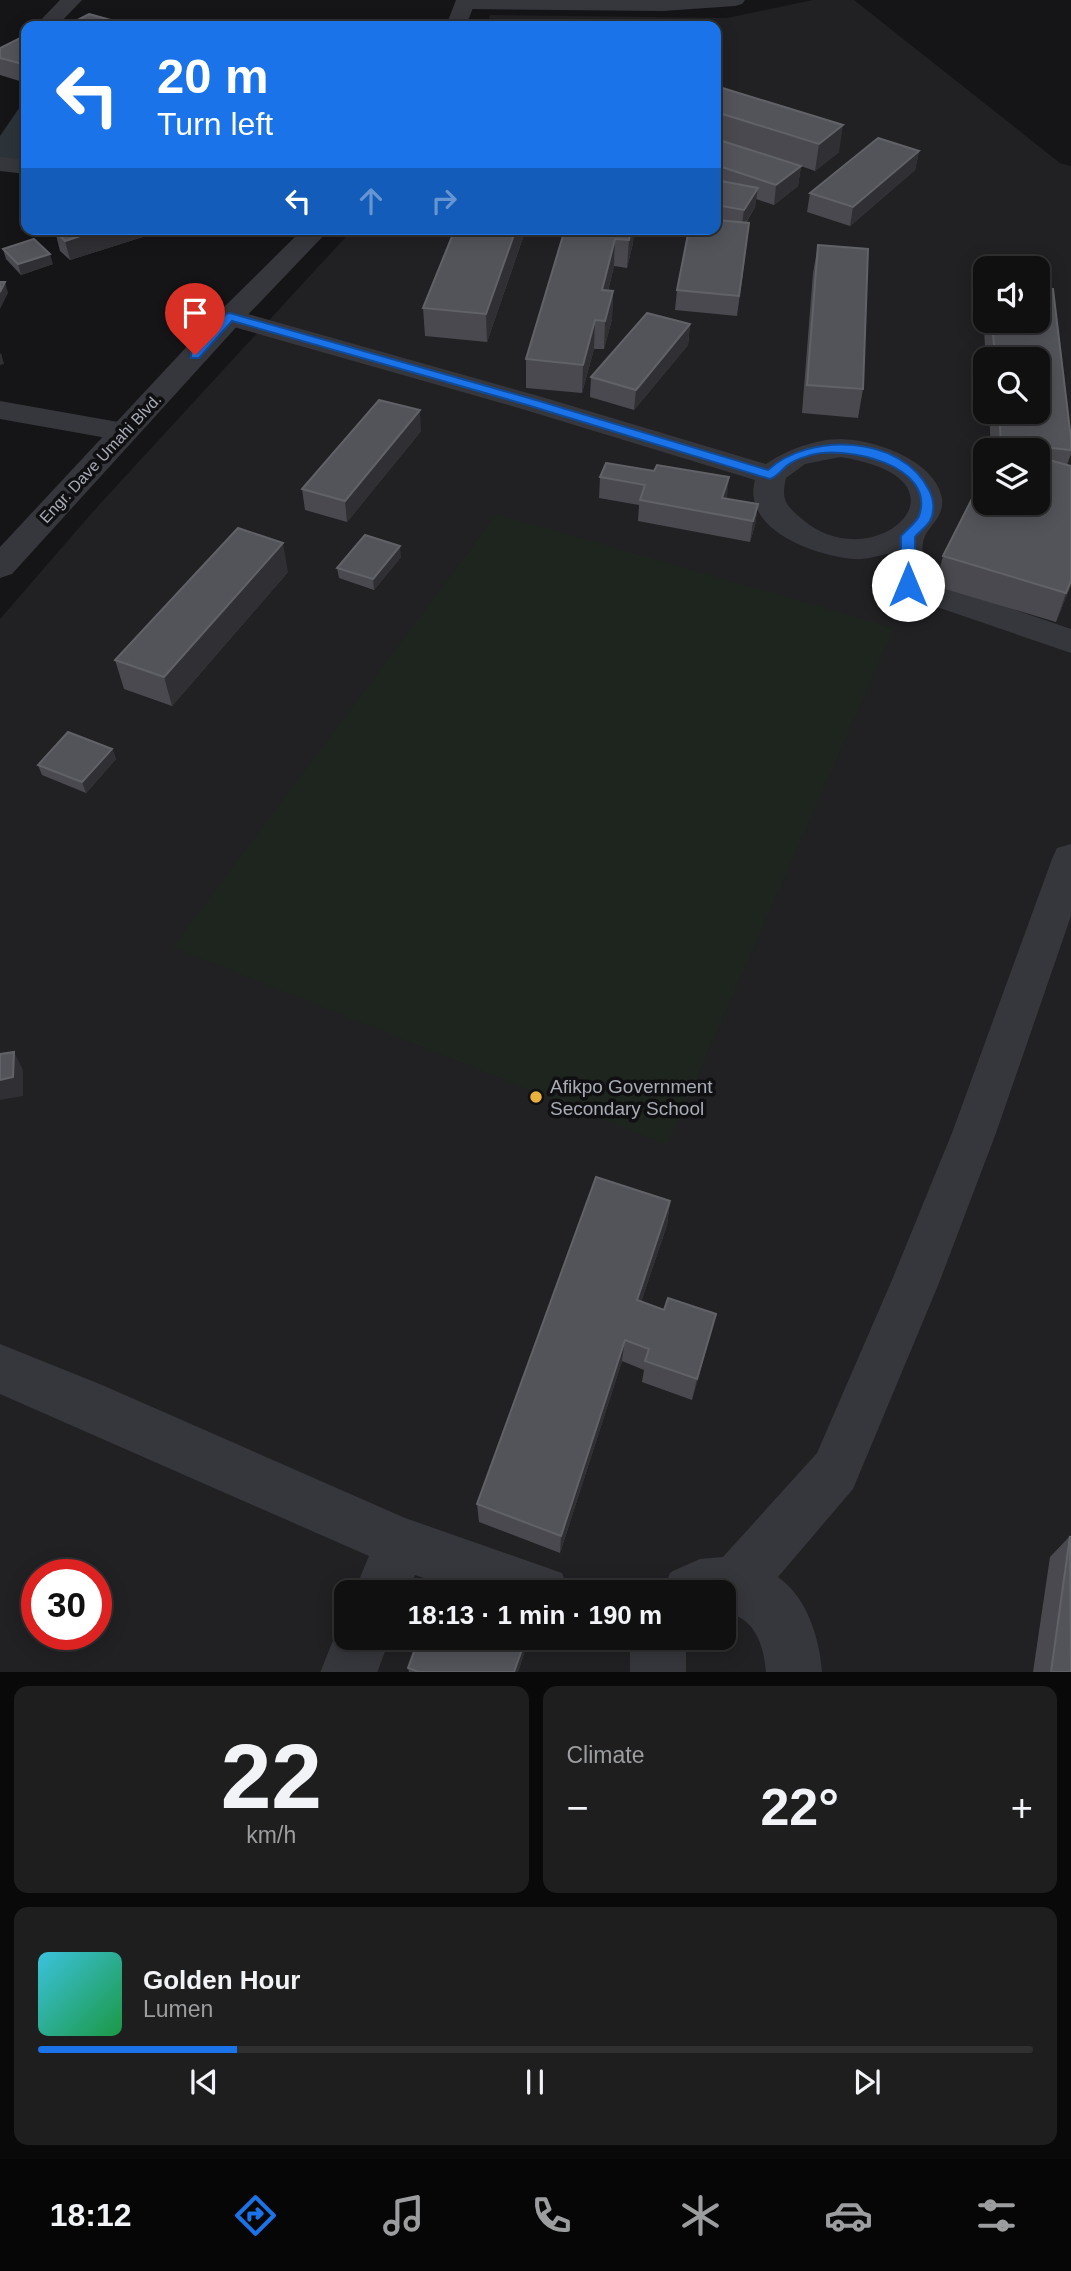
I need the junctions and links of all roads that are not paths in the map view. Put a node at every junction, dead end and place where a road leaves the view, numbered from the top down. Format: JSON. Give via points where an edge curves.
{"nodes":[{"id":1,"x":72,"y":0,"type":"edge"},
{"id":2,"x":735,"y":0,"type":"edge"},
{"id":3,"x":466,"y":2,"type":"edge"},
{"id":4,"x":50,"y":21,"type":"edge"},
{"id":5,"x":458,"y":21,"type":"edge"},
{"id":6,"x":0,"y":164,"type":"edge"},
{"id":7,"x":21,"y":166,"type":"edge"},
{"id":8,"x":312,"y":235,"type":"edge"},
{"id":9,"x":230,"y":317,"type":"junction"},
{"id":10,"x":0,"y":410,"type":"edge"},
{"id":11,"x":124,"y":432,"type":"junction"},
{"id":12,"x":770,"y":475,"type":"junction"},
{"id":13,"x":908,"y":536,"type":"junction"},
{"id":14,"x":0,"y":568,"type":"edge"},
{"id":15,"x":1071,"y":641,"type":"edge"},
{"id":16,"x":1071,"y":859,"type":"edge"},
{"id":17,"x":0,"y":1369,"type":"edge"},
{"id":18,"x":401,"y":1543,"type":"junction"},
{"id":19,"x":386,"y":1580,"type":"edge"},
{"id":20,"x":508,"y":1580,"type":"edge"},
{"id":21,"x":721,"y":1580,"type":"edge"},
{"id":22,"x":736,"y":1592,"type":"edge"},
{"id":23,"x":357,"y":1650,"type":"edge"},
{"id":24,"x":658,"y":1650,"type":"edge"},
{"id":25,"x":348,"y":1672,"type":"edge"},
{"id":26,"x":658,"y":1672,"type":"edge"},
{"id":27,"x":794,"y":1672,"type":"edge"}],
"edges":[{"from":1,"to":4,"type":"street"},
{"from":2,"to":3,"type":"street","via":[[663,5]]},
{"from":3,"to":5,"type":"street"},
{"from":6,"to":7,"type":"street"},
{"from":8,"to":9,"type":"street","name":"Engr. Dave Umahi Blvd."},
{"from":9,"to":11,"type":"street","name":"Engr. Dave Umahi Blvd."},
{"from":9,"to":12,"type":"street"},
{"from":10,"to":11,"type":"street"},
{"from":11,"to":14,"type":"street","name":"Engr. Dave Umahi Blvd."},
{"from":12,"to":13,"type":"street","via":[[765,494],[773,513],[792,531],[820,543],[853,548],[884,546]]},
{"from":12,"to":13,"type":"street","via":[[786,460],[810,451],[840,448],[898,464],[918,480],[927,499],[925,519]]},
{"from":13,"to":15,"type":"street","via":[[908,585]]},
{"from":16,"to":21,"type":"street","via":[[974,1132],[835,1471]]},
{"from":17,"to":18,"type":"street"},
{"from":18,"to":19,"type":"street"},
{"from":18,"to":20,"type":"street"},
{"from":22,"to":27,"type":"street","via":[[757,1594],[775,1611],[788,1632]]},
{"from":23,"to":25,"type":"street"},
{"from":24,"to":26,"type":"street"}]}
